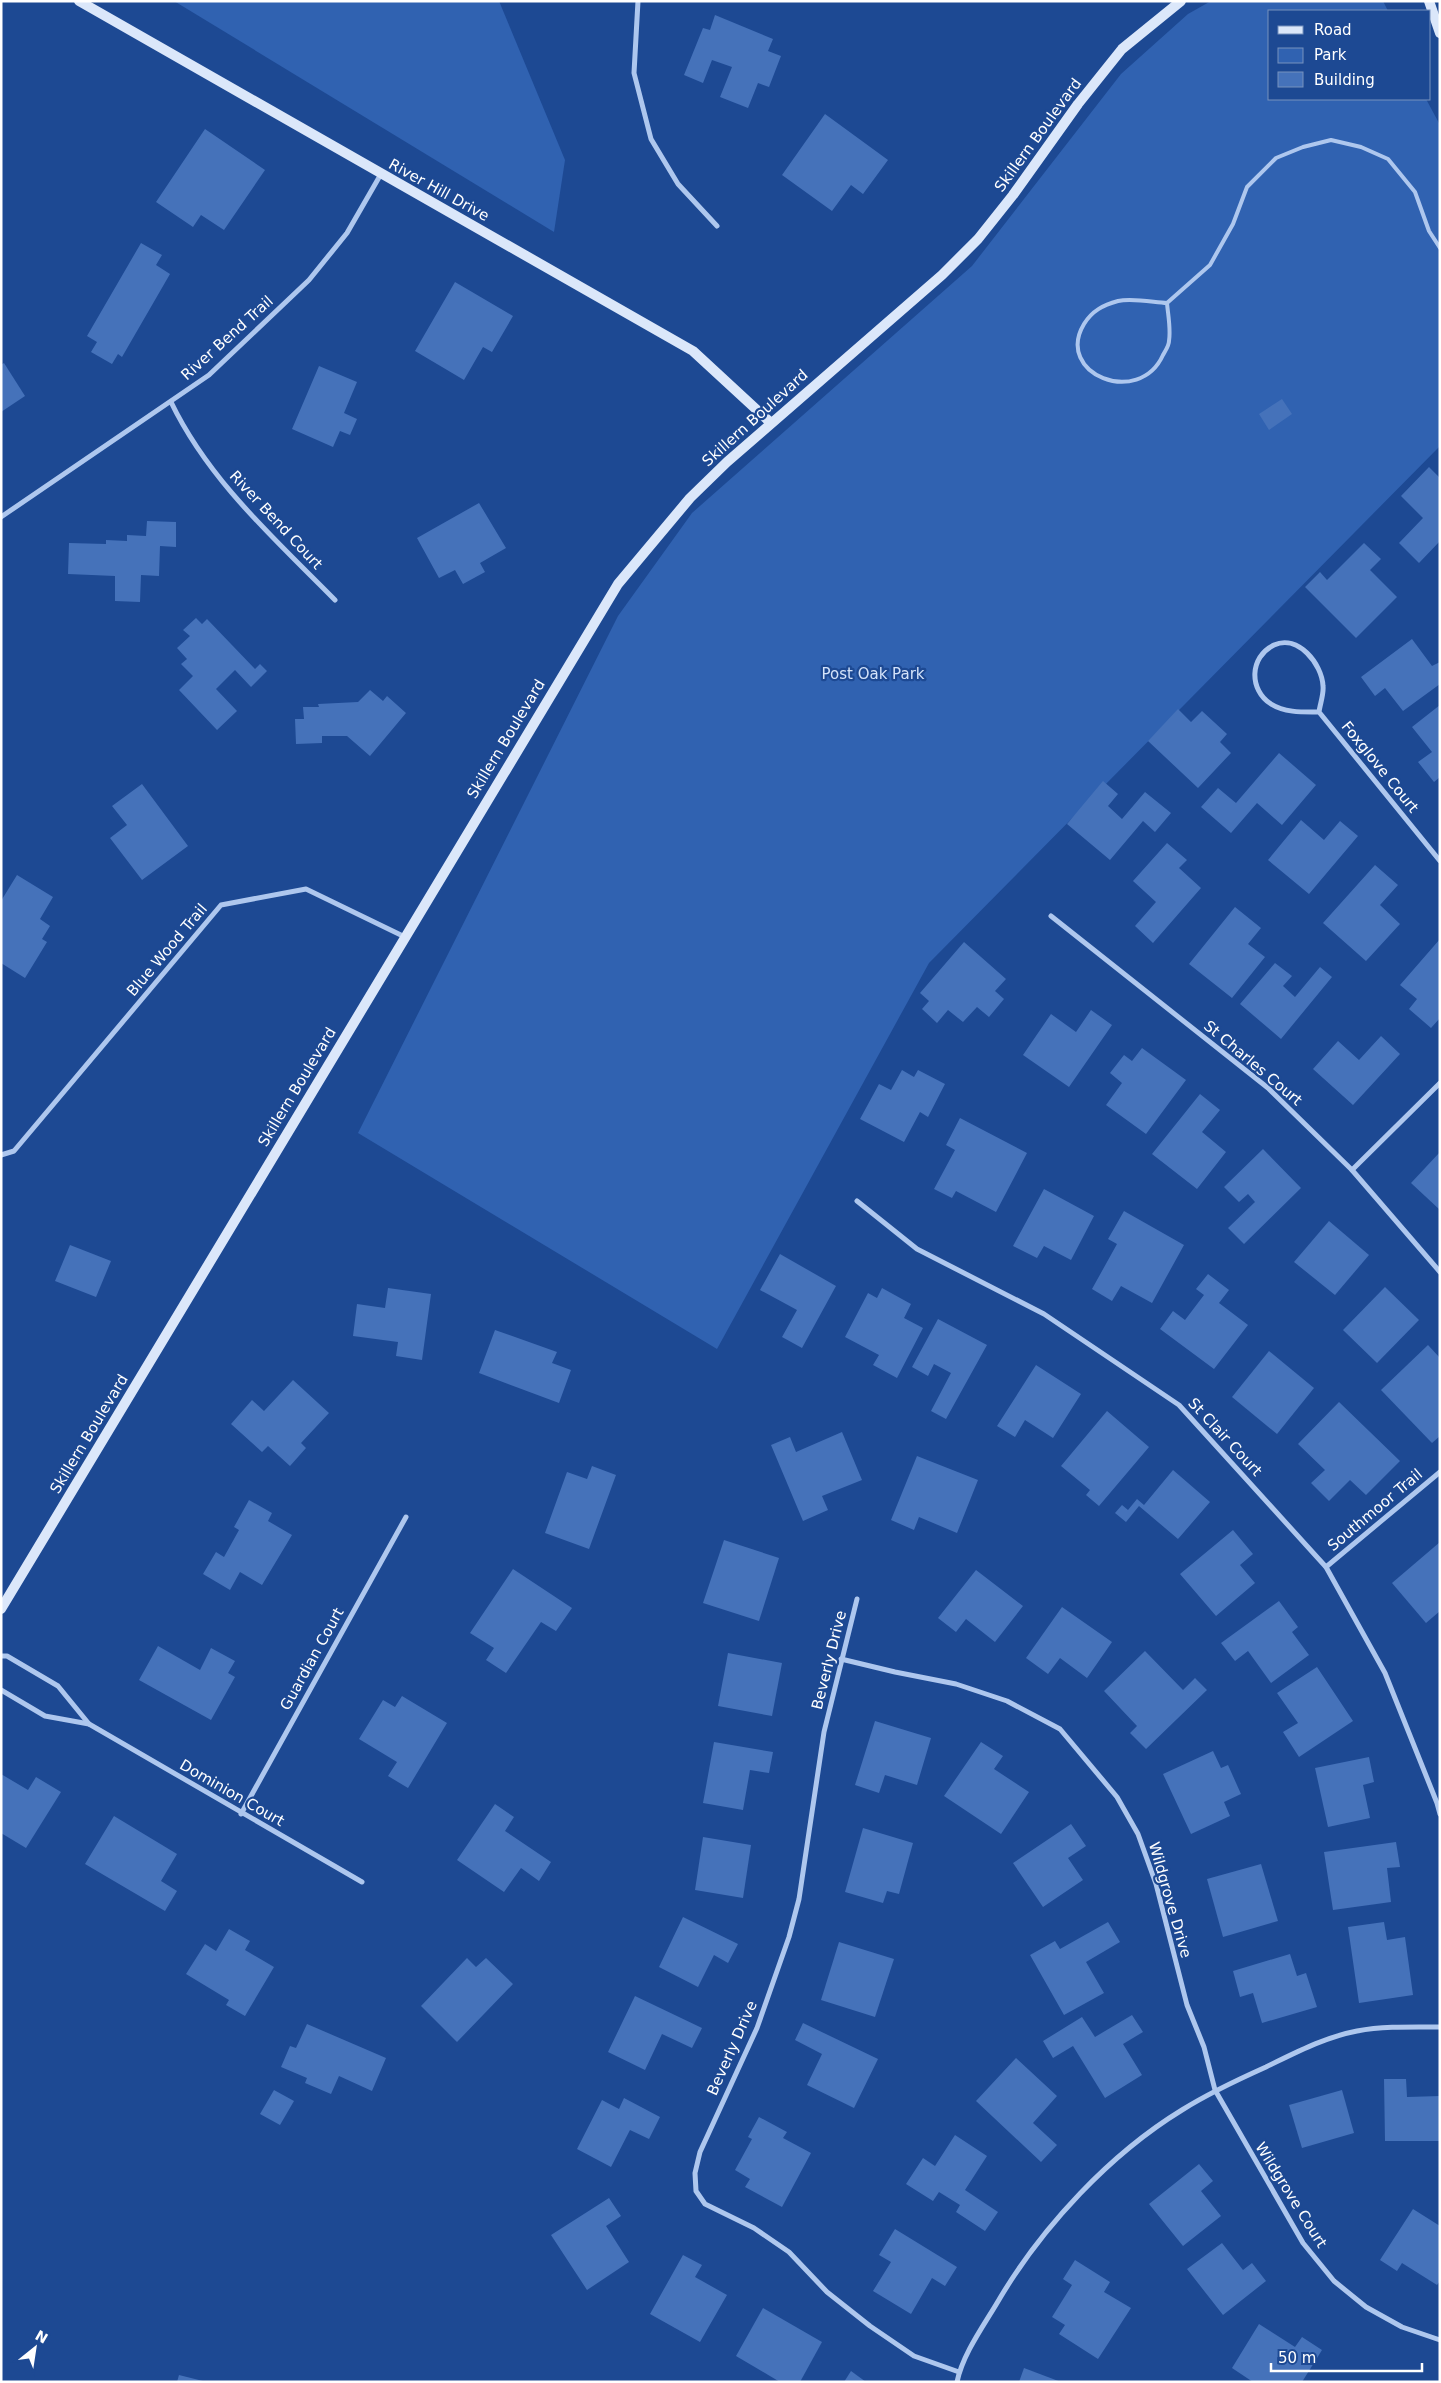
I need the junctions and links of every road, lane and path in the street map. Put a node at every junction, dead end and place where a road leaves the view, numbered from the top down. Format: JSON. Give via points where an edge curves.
{"nodes":[{"id":1,"x":79,"y":1,"type":"edge"},
{"id":2,"x":638,"y":1,"type":"edge"},
{"id":3,"x":1181,"y":1,"type":"edge"},
{"id":4,"x":1429,"y":1,"type":"edge"},
{"id":5,"x":1440,"y":33,"type":"edge"},
{"id":6,"x":381,"y":174,"type":"junction"},
{"id":7,"x":717,"y":226,"type":"dead end"},
{"id":8,"x":1440,"y":248,"type":"edge"},
{"id":9,"x":1167,"y":303,"type":"junction"},
{"id":10,"x":171,"y":402,"type":"junction"},
{"id":11,"x":771,"y":422,"type":"junction"},
{"id":12,"x":1,"y":517,"type":"edge"},
{"id":13,"x":335,"y":600,"type":"dead end"},
{"id":14,"x":1319,"y":712,"type":"junction"},
{"id":15,"x":1440,"y":861,"type":"edge"},
{"id":16,"x":1051,"y":916,"type":"dead end"},
{"id":17,"x":404,"y":937,"type":"junction"},
{"id":18,"x":1440,"y":1083,"type":"edge"},
{"id":19,"x":1,"y":1155,"type":"edge"},
{"id":20,"x":1352,"y":1170,"type":"junction"},
{"id":21,"x":857,"y":1201,"type":"dead end"},
{"id":22,"x":1440,"y":1272,"type":"edge"},
{"id":23,"x":1440,"y":1472,"type":"edge"},
{"id":24,"x":406,"y":1517,"type":"dead end"},
{"id":25,"x":1326,"y":1567,"type":"junction"},
{"id":26,"x":857,"y":1599,"type":"dead end"},
{"id":27,"x":1,"y":1609,"type":"edge"},
{"id":28,"x":1,"y":1656,"type":"edge"},
{"id":29,"x":841,"y":1659,"type":"junction"},
{"id":30,"x":1,"y":1690,"type":"edge"},
{"id":31,"x":89,"y":1724,"type":"junction"},
{"id":32,"x":1439,"y":1802,"type":"edge"},
{"id":33,"x":241,"y":1814,"type":"junction"},
{"id":34,"x":1440,"y":1814,"type":"edge"},
{"id":35,"x":362,"y":1882,"type":"dead end"},
{"id":36,"x":1440,"y":2026,"type":"edge"},
{"id":37,"x":1215,"y":2090,"type":"junction"},
{"id":38,"x":1440,"y":2340,"type":"edge"},
{"id":39,"x":959,"y":2372,"type":"junction"},
{"id":40,"x":957,"y":2382,"type":"edge"}],
"edges":[{"from":1,"to":6,"type":"street","name":"River Hill Drive"},
{"from":2,"to":7,"type":"street","via":[[634,73],[651,139],[678,184]]},
{"from":3,"to":11,"type":"street","name":"Skillern Boulevard","via":[[1122,49],[978,239],[942,275]]},
{"from":4,"to":5,"type":"street"},
{"from":6,"to":10,"type":"street","name":"River Bend Trail","via":[[347,233],[309,280],[209,375]]},
{"from":6,"to":11,"type":"street","name":"River Hill Drive","via":[[693,351]]},
{"from":8,"to":9,"type":"lane","via":[[1429,231],[1415,192],[1388,159],[1361,147],[1331,140],[1276,158],[1247,187],[1233,224],[1210,265]]},
{"from":9,"to":9,"type":"lane","via":[[1118,301],[1091,312],[1078,334],[1078,353],[1090,371],[1109,382],[1131,383],[1158,368],[1169,342]]},
{"from":10,"to":12,"type":"street","name":"River Bend Trail"},
{"from":10,"to":13,"type":"street","name":"River Bend Court","via":[[183,428],[230,493]]},
{"from":11,"to":17,"type":"street","name":"Skillern Boulevard","via":[[690,498],[618,584]]},
{"from":14,"to":14,"type":"street","via":[[1323,685],[1317,664],[1303,649],[1289,644],[1274,645],[1256,666],[1254,680],[1259,694],[1271,705],[1292,712]]},
{"from":14,"to":15,"type":"street","name":"Foxglove Court"},
{"from":16,"to":20,"type":"street","name":"St Charles Court","via":[[1268,1088]]},
{"from":17,"to":19,"type":"street","name":"Blue Wood Trail","via":[[306,889],[221,905],[14,1151]]},
{"from":17,"to":27,"type":"street","name":"Skillern Boulevard"},
{"from":18,"to":20,"type":"street"},
{"from":20,"to":22,"type":"street","name":"St Charles Court"},
{"from":21,"to":25,"type":"street","name":"St Clair Court","via":[[917,1249],[1044,1314],[1179,1405]]},
{"from":23,"to":25,"type":"street","name":"Southmoor Trail"},
{"from":24,"to":33,"type":"street","name":"Guardian Court"},
{"from":25,"to":32,"type":"street","name":"St Clair Court","via":[[1385,1673]]},
{"from":26,"to":29,"type":"street","name":"Beverly Drive"},
{"from":28,"to":31,"type":"street","name":"Dominion Court","via":[[7,1656],[58,1686]]},
{"from":29,"to":37,"type":"street","name":"Wildgrove Drive","via":[[956,1684],[1007,1701],[1060,1729],[1086,1758],[1117,1798],[1138,1834],[1156,1884],[1187,2005],[1204,2047]]},
{"from":29,"to":39,"type":"street","name":"Beverly Drive","via":[[824,1732],[799,1899],[789,1937],[757,2028],[700,2152],[695,2173],[696,2191],[705,2204],[754,2228],[789,2252],[827,2292],[870,2326],[914,2356]]},
{"from":30,"to":31,"type":"street","name":"Dominion Court","via":[[45,1716]]},
{"from":31,"to":33,"type":"street","name":"Dominion Court"},
{"from":32,"to":34,"type":"street","name":"St Clair Court"},
{"from":33,"to":35,"type":"street","name":"Dominion Court"},
{"from":36,"to":37,"type":"street","via":[[1380,2027],[1354,2032],[1309,2046]]},
{"from":37,"to":38,"type":"street","name":"Wildgrove Court","via":[[1303,2244],[1334,2281],[1366,2307],[1402,2327]]},
{"from":37,"to":39,"type":"street","via":[[1180,2110],[1140,2140],[1053,2223],[1014,2275]]},
{"from":39,"to":40,"type":"street"}]}
